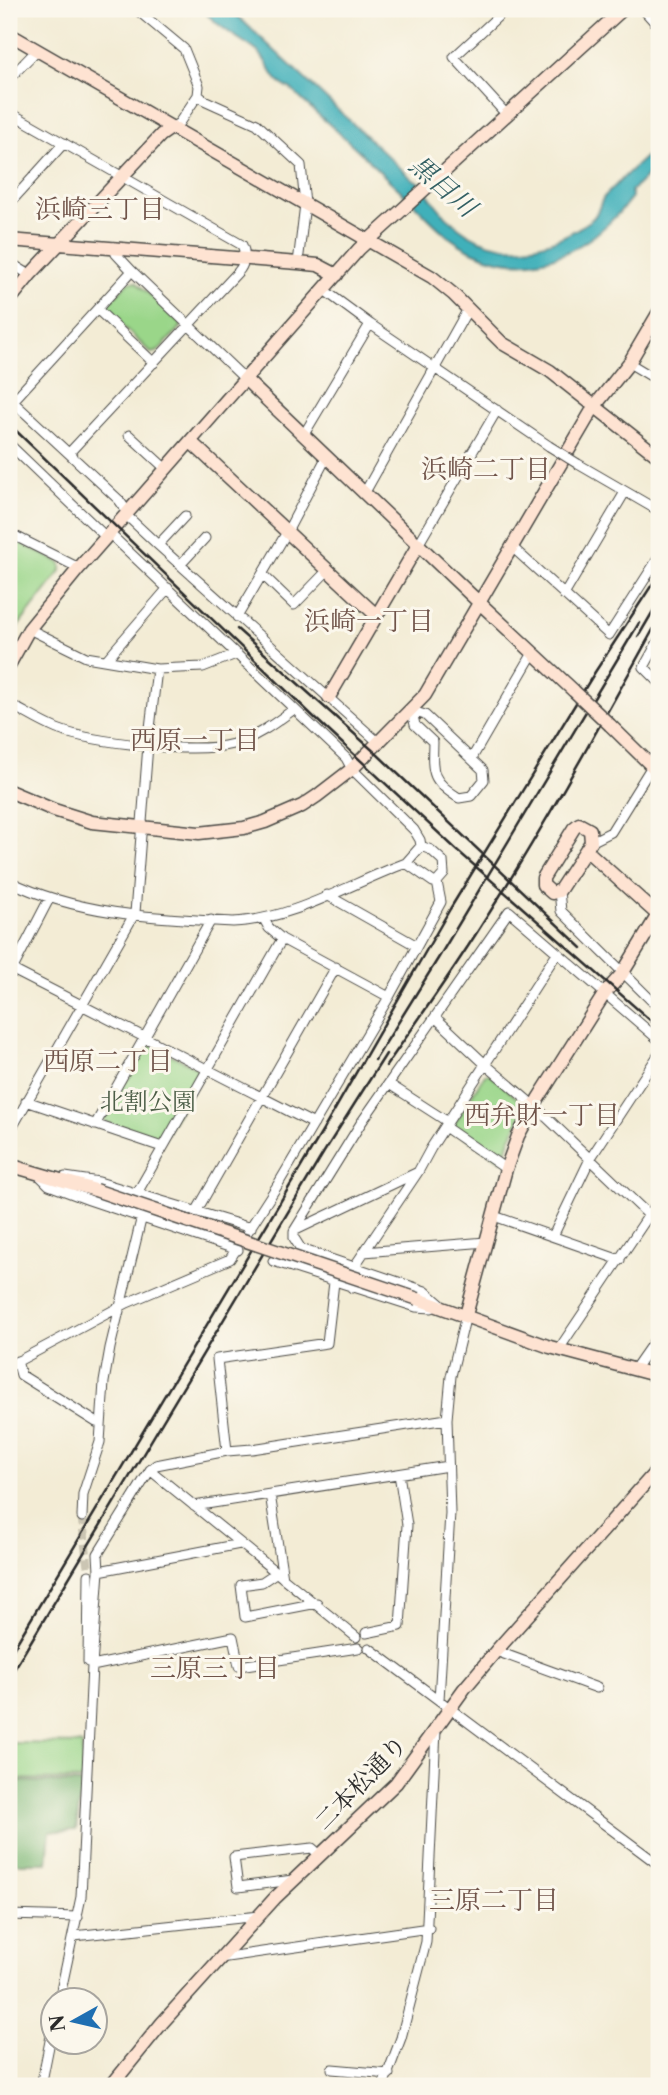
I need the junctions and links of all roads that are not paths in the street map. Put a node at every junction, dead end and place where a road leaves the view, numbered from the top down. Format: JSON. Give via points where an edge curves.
{"nodes":[{"id":1,"x":136,"y":9,"type":"edge"},
{"id":2,"x":506,"y":9,"type":"edge"},
{"id":3,"x":623,"y":9,"type":"edge"},
{"id":4,"x":643,"y":9,"type":"edge"},
{"id":5,"x":659,"y":27,"type":"edge"},
{"id":6,"x":9,"y":34,"type":"edge"},
{"id":7,"x":37,"y":50,"type":"junction"},
{"id":8,"x":9,"y":79,"type":"edge"},
{"id":9,"x":198,"y":95,"type":"junction"},
{"id":10,"x":9,"y":112,"type":"edge"},
{"id":11,"x":507,"y":114,"type":"junction"},
{"id":12,"x":171,"y":128,"type":"junction"},
{"id":13,"x":64,"y":143,"type":"junction"},
{"id":14,"x":122,"y":177,"type":"junction"},
{"id":15,"x":10,"y":199,"type":"edge"},
{"id":16,"x":305,"y":204,"type":"junction"},
{"id":17,"x":9,"y":240,"type":"edge"},
{"id":18,"x":368,"y":241,"type":"junction"},
{"id":19,"x":61,"y":243,"type":"junction"},
{"id":20,"x":114,"y":247,"type":"junction"},
{"id":21,"x":244,"y":258,"type":"junction"},
{"id":22,"x":9,"y":262,"type":"edge"},
{"id":23,"x":298,"y":263,"type":"junction"},
{"id":24,"x":132,"y":271,"type":"junction"},
{"id":25,"x":30,"y":275,"type":"junction"},
{"id":26,"x":337,"y":275,"type":"junction"},
{"id":27,"x":324,"y":290,"type":"junction"},
{"id":28,"x":9,"y":301,"type":"edge"},
{"id":29,"x":97,"y":309,"type":"junction"},
{"id":30,"x":468,"y":309,"type":"junction"},
{"id":31,"x":659,"y":312,"type":"edge"},
{"id":32,"x":188,"y":324,"type":"junction"},
{"id":33,"x":370,"y":324,"type":"junction"},
{"id":34,"x":155,"y":362,"type":"junction"},
{"id":35,"x":629,"y":363,"type":"junction"},
{"id":36,"x":433,"y":368,"type":"junction"},
{"id":37,"x":246,"y":380,"type":"junction"},
{"id":38,"x":659,"y":381,"type":"edge"},
{"id":39,"x":11,"y":399,"type":"edge"},
{"id":40,"x":594,"y":407,"type":"junction"},
{"id":41,"x":496,"y":410,"type":"junction"},
{"id":42,"x":129,"y":435,"type":"dead end"},
{"id":43,"x":303,"y":436,"type":"junction"},
{"id":44,"x":191,"y":442,"type":"junction"},
{"id":45,"x":9,"y":444,"type":"edge"},
{"id":46,"x":69,"y":453,"type":"junction"},
{"id":47,"x":659,"y":457,"type":"edge"},
{"id":48,"x":326,"y":458,"type":"junction"},
{"id":49,"x":166,"y":469,"type":"junction"},
{"id":50,"x":625,"y":492,"type":"junction"},
{"id":51,"x":364,"y":494,"type":"junction"},
{"id":52,"x":659,"y":511,"type":"edge"},
{"id":53,"x":127,"y":516,"type":"junction"},
{"id":54,"x":185,"y":516,"type":"dead end"},
{"id":55,"x":287,"y":532,"type":"junction"},
{"id":56,"x":9,"y":533,"type":"edge"},
{"id":57,"x":107,"y":535,"type":"junction"},
{"id":58,"x":205,"y":538,"type":"dead end"},
{"id":59,"x":158,"y":545,"type":"junction"},
{"id":60,"x":418,"y":545,"type":"junction"},
{"id":61,"x":511,"y":546,"type":"junction"},
{"id":62,"x":659,"y":557,"type":"edge"},
{"id":63,"x":180,"y":565,"type":"junction"},
{"id":64,"x":79,"y":568,"type":"junction"},
{"id":65,"x":328,"y":570,"type":"junction"},
{"id":66,"x":263,"y":575,"type":"junction"},
{"id":67,"x":167,"y":588,"type":"junction"},
{"id":68,"x":565,"y":595,"type":"junction"},
{"id":69,"x":480,"y":604,"type":"junction"},
{"id":70,"x":377,"y":616,"type":"junction"},
{"id":71,"x":237,"y":617,"type":"junction"},
{"id":72,"x":29,"y":629,"type":"junction"},
{"id":73,"x":659,"y":640,"type":"edge"},
{"id":74,"x":533,"y":653,"type":"junction"},
{"id":75,"x":236,"y":654,"type":"junction"},
{"id":76,"x":106,"y":660,"type":"junction"},
{"id":77,"x":9,"y":665,"type":"edge"},
{"id":78,"x":157,"y":669,"type":"junction"},
{"id":79,"x":659,"y":682,"type":"edge"},
{"id":80,"x":329,"y":697,"type":"junction"},
{"id":81,"x":9,"y":704,"type":"edge"},
{"id":82,"x":294,"y":709,"type":"junction"},
{"id":83,"x":412,"y":711,"type":"junction"},
{"id":84,"x":450,"y":738,"type":"junction"},
{"id":85,"x":378,"y":742,"type":"junction"},
{"id":86,"x":433,"y":743,"type":"junction"},
{"id":87,"x":148,"y":745,"type":"junction"},
{"id":88,"x":472,"y":758,"type":"junction"},
{"id":89,"x":352,"y":769,"type":"junction"},
{"id":90,"x":655,"y":769,"type":"edge"},
{"id":91,"x":9,"y":791,"type":"edge"},
{"id":92,"x":142,"y":828,"type":"junction"},
{"id":93,"x":421,"y":846,"type":"junction"},
{"id":94,"x":589,"y":846,"type":"junction"},
{"id":95,"x":406,"y":863,"type":"junction"},
{"id":96,"x":9,"y":881,"type":"edge"},
{"id":97,"x":437,"y":882,"type":"junction"},
{"id":98,"x":559,"y":891,"type":"junction"},
{"id":99,"x":327,"y":895,"type":"junction"},
{"id":100,"x":49,"y":899,"type":"junction"},
{"id":101,"x":135,"y":914,"type":"junction"},
{"id":102,"x":659,"y":915,"type":"edge"},
{"id":103,"x":264,"y":919,"type":"junction"},
{"id":104,"x":211,"y":920,"type":"junction"},
{"id":105,"x":282,"y":939,"type":"junction"},
{"id":106,"x":417,"y":946,"type":"junction"},
{"id":107,"x":557,"y":953,"type":"junction"},
{"id":108,"x":336,"y":967,"type":"junction"},
{"id":109,"x":10,"y":971,"type":"edge"},
{"id":110,"x":622,"y":974,"type":"junction"},
{"id":111,"x":605,"y":993,"type":"junction"},
{"id":112,"x":388,"y":997,"type":"junction"},
{"id":113,"x":81,"y":1005,"type":"junction"},
{"id":114,"x":659,"y":1008,"type":"edge"},
{"id":115,"x":436,"y":1018,"type":"junction"},
{"id":116,"x":145,"y":1038,"type":"junction"},
{"id":117,"x":659,"y":1040,"type":"edge"},
{"id":118,"x":659,"y":1054,"type":"edge"},
{"id":119,"x":485,"y":1064,"type":"junction"},
{"id":120,"x":207,"y":1068,"type":"junction"},
{"id":121,"x":389,"y":1084,"type":"junction"},
{"id":122,"x":263,"y":1097,"type":"junction"},
{"id":123,"x":26,"y":1101,"type":"junction"},
{"id":124,"x":533,"y":1106,"type":"junction"},
{"id":125,"x":313,"y":1124,"type":"junction"},
{"id":126,"x":95,"y":1125,"type":"junction"},
{"id":127,"x":447,"y":1125,"type":"junction"},
{"id":128,"x":9,"y":1133,"type":"edge"},
{"id":129,"x":162,"y":1147,"type":"junction"},
{"id":130,"x":590,"y":1159,"type":"junction"},
{"id":131,"x":9,"y":1165,"type":"edge"},
{"id":132,"x":506,"y":1169,"type":"junction"},
{"id":133,"x":36,"y":1172,"type":"junction"},
{"id":134,"x":418,"y":1172,"type":"junction"},
{"id":135,"x":137,"y":1193,"type":"junction"},
{"id":136,"x":659,"y":1200,"type":"edge"},
{"id":137,"x":196,"y":1212,"type":"junction"},
{"id":138,"x":649,"y":1215,"type":"junction"},
{"id":139,"x":142,"y":1216,"type":"junction"},
{"id":140,"x":494,"y":1216,"type":"junction"},
{"id":141,"x":659,"y":1225,"type":"edge"},
{"id":142,"x":251,"y":1228,"type":"junction"},
{"id":143,"x":294,"y":1231,"type":"junction"},
{"id":144,"x":553,"y":1236,"type":"junction"},
{"id":145,"x":486,"y":1242,"type":"junction"},
{"id":146,"x":301,"y":1249,"type":"junction"},
{"id":147,"x":238,"y":1250,"type":"junction"},
{"id":148,"x":364,"y":1252,"type":"junction"},
{"id":149,"x":620,"y":1260,"type":"junction"},
{"id":150,"x":273,"y":1261,"type":"dead end"},
{"id":151,"x":354,"y":1267,"type":"junction"},
{"id":152,"x":294,"y":1268,"type":"junction"},
{"id":153,"x":334,"y":1282,"type":"junction"},
{"id":154,"x":352,"y":1288,"type":"junction"},
{"id":155,"x":119,"y":1307,"type":"junction"},
{"id":156,"x":444,"y":1308,"type":"junction"},
{"id":157,"x":467,"y":1315,"type":"junction"},
{"id":158,"x":659,"y":1334,"type":"edge"},
{"id":159,"x":559,"y":1349,"type":"junction"},
{"id":160,"x":13,"y":1364,"type":"edge"},
{"id":161,"x":634,"y":1370,"type":"junction"},
{"id":162,"x":659,"y":1376,"type":"edge"},
{"id":163,"x":447,"y":1419,"type":"junction"},
{"id":164,"x":101,"y":1423,"type":"junction"},
{"id":165,"x":227,"y":1451,"type":"junction"},
{"id":166,"x":448,"y":1466,"type":"junction"},
{"id":167,"x":659,"y":1468,"type":"edge"},
{"id":168,"x":150,"y":1470,"type":"junction"},
{"id":169,"x":399,"y":1474,"type":"junction"},
{"id":170,"x":270,"y":1494,"type":"junction"},
{"id":171,"x":194,"y":1506,"type":"junction"},
{"id":172,"x":82,"y":1517,"type":"tunnel mouth"},
{"id":173,"x":240,"y":1544,"type":"junction"},
{"id":174,"x":99,"y":1571,"type":"junction"},
{"id":175,"x":89,"y":1575,"type":"tunnel mouth"},
{"id":176,"x":280,"y":1575,"type":"junction"},
{"id":177,"x":317,"y":1604,"type":"junction"},
{"id":178,"x":361,"y":1635,"type":"junction"},
{"id":179,"x":358,"y":1648,"type":"junction"},
{"id":180,"x":369,"y":1648,"type":"junction"},
{"id":181,"x":496,"y":1651,"type":"junction"},
{"id":182,"x":92,"y":1666,"type":"junction"},
{"id":183,"x":597,"y":1688,"type":"dead end"},
{"id":184,"x":445,"y":1704,"type":"junction"},
{"id":185,"x":436,"y":1730,"type":"junction"},
{"id":186,"x":320,"y":1855,"type":"junction"},
{"id":187,"x":659,"y":1865,"type":"edge"},
{"id":188,"x":293,"y":1880,"type":"junction"},
{"id":189,"x":9,"y":1915,"type":"edge"},
{"id":190,"x":259,"y":1916,"type":"junction"},
{"id":191,"x":78,"y":1917,"type":"junction"},
{"id":192,"x":429,"y":1928,"type":"junction"},
{"id":193,"x":74,"y":1936,"type":"junction"},
{"id":194,"x":220,"y":1958,"type":"junction"},
{"id":195,"x":62,"y":1986,"type":"edge"},
{"id":196,"x":47,"y":2056,"type":"edge"},
{"id":197,"x":332,"y":2069,"type":"dead end"},
{"id":198,"x":389,"y":2074,"type":"junction"},
{"id":199,"x":41,"y":2086,"type":"edge"},
{"id":200,"x":111,"y":2086,"type":"edge"},
{"id":201,"x":383,"y":2086,"type":"edge"}],
"edges":[{"from":1,"to":9,"type":"street","via":[[184,49],[199,86]]},
{"from":2,"to":11,"type":"street","via":[[454,57]]},
{"from":3,"to":11,"type":"street"},
{"from":4,"to":5,"type":"street"},
{"from":6,"to":7,"type":"street"},
{"from":7,"to":8,"type":"street"},
{"from":7,"to":12,"type":"street"},
{"from":9,"to":12,"type":"street"},
{"from":9,"to":16,"type":"street","via":[[257,124],[301,165]]},
{"from":10,"to":13,"type":"street"},
{"from":11,"to":18,"type":"street"},
{"from":12,"to":14,"type":"street"},
{"from":12,"to":16,"type":"street"},
{"from":13,"to":14,"type":"street"},
{"from":13,"to":15,"type":"street"},
{"from":14,"to":19,"type":"street"},
{"from":14,"to":21,"type":"street","via":[[242,245]]},
{"from":16,"to":18,"type":"street"},
{"from":16,"to":23,"type":"street"},
{"from":17,"to":19,"type":"street"},
{"from":18,"to":26,"type":"street"},
{"from":18,"to":30,"type":"street","via":[[432,277]]},
{"from":19,"to":20,"type":"street"},
{"from":19,"to":25,"type":"street"},
{"from":20,"to":21,"type":"street"},
{"from":20,"to":24,"type":"street"},
{"from":21,"to":23,"type":"street"},
{"from":21,"to":32,"type":"street","via":[[244,265]]},
{"from":22,"to":25,"type":"street"},
{"from":23,"to":26,"type":"street","via":[[317,265]]},
{"from":24,"to":29,"type":"street"},
{"from":24,"to":32,"type":"street"},
{"from":25,"to":28,"type":"street"},
{"from":26,"to":27,"type":"street"},
{"from":27,"to":33,"type":"street"},
{"from":27,"to":37,"type":"street"},
{"from":29,"to":34,"type":"street"},
{"from":29,"to":39,"type":"street"},
{"from":30,"to":36,"type":"street"},
{"from":30,"to":40,"type":"street","via":[[502,343],[550,371]]},
{"from":31,"to":35,"type":"street"},
{"from":32,"to":34,"type":"street"},
{"from":32,"to":37,"type":"street"},
{"from":33,"to":36,"type":"street"},
{"from":33,"to":43,"type":"street"},
{"from":34,"to":46,"type":"street"},
{"from":35,"to":38,"type":"street"},
{"from":35,"to":40,"type":"street"},
{"from":36,"to":41,"type":"street"},
{"from":36,"to":51,"type":"street"},
{"from":37,"to":43,"type":"street"},
{"from":37,"to":44,"type":"street"},
{"from":39,"to":46,"type":"street"},
{"from":40,"to":47,"type":"street"},
{"from":40,"to":61,"type":"street"},
{"from":41,"to":50,"type":"street","bridge":true},
{"from":41,"to":60,"type":"street"},
{"from":42,"to":49,"type":"street"},
{"from":43,"to":48,"type":"street"},
{"from":44,"to":49,"type":"street"},
{"from":44,"to":55,"type":"street"},
{"from":45,"to":57,"type":"street"},
{"from":46,"to":53,"type":"street","via":[[119,500]]},
{"from":48,"to":51,"type":"street"},
{"from":48,"to":55,"type":"street"},
{"from":49,"to":53,"type":"street"},
{"from":50,"to":52,"type":"street"},
{"from":50,"to":68,"type":"street"},
{"from":51,"to":60,"type":"street"},
{"from":53,"to":57,"type":"street"},
{"from":53,"to":59,"type":"street"},
{"from":54,"to":59,"type":"street"},
{"from":55,"to":65,"type":"street"},
{"from":55,"to":66,"type":"street"},
{"from":56,"to":64,"type":"street"},
{"from":57,"to":64,"type":"street"},
{"from":57,"to":67,"type":"street"},
{"from":58,"to":63,"type":"street"},
{"from":59,"to":63,"type":"street"},
{"from":60,"to":69,"type":"street"},
{"from":60,"to":70,"type":"street"},
{"from":61,"to":68,"type":"street"},
{"from":61,"to":69,"type":"street"},
{"from":62,"to":68,"type":"street","via":[[609,635]]},
{"from":63,"to":71,"type":"street"},
{"from":64,"to":72,"type":"street"},
{"from":65,"to":66,"type":"street","via":[[294,605]]},
{"from":65,"to":70,"type":"street"},
{"from":66,"to":71,"type":"street"},
{"from":67,"to":75,"type":"street"},
{"from":67,"to":76,"type":"street"},
{"from":69,"to":74,"type":"street"},
{"from":69,"to":83,"type":"street"},
{"from":70,"to":80,"type":"street"},
{"from":71,"to":80,"type":"street"},
{"from":72,"to":76,"type":"street","via":[[86,657]]},
{"from":72,"to":77,"type":"street"},
{"from":73,"to":79,"type":"street","via":[[644,667]]},
{"from":74,"to":88,"type":"street"},
{"from":74,"to":90,"type":"street","bridge":true},
{"from":75,"to":78,"type":"street","via":[[203,667]]},
{"from":75,"to":82,"type":"street"},
{"from":76,"to":78,"type":"street"},
{"from":78,"to":87,"type":"street"},
{"from":80,"to":85,"type":"street"},
{"from":81,"to":87,"type":"street","via":[[58,730]]},
{"from":82,"to":87,"type":"street","via":[[264,731],[231,744],[199,749]]},
{"from":82,"to":89,"type":"street"},
{"from":83,"to":84,"type":"street","via":[[425,715]]},
{"from":83,"to":85,"type":"street"},
{"from":83,"to":86,"type":"street","via":[[415,725]]},
{"from":84,"to":86,"type":"street"},
{"from":84,"to":88,"type":"street"},
{"from":85,"to":89,"type":"street"},
{"from":86,"to":88,"type":"street","via":[[433,774],[459,798],[471,796],[484,780],[483,769]]},
{"from":87,"to":92,"type":"street"},
{"from":89,"to":92,"type":"street","via":[[302,806],[244,828],[199,833]]},
{"from":89,"to":93,"type":"street","via":[[414,830]]},
{"from":90,"to":94,"type":"street","via":[[611,832]]},
{"from":91,"to":92,"type":"street","via":[[71,817]]},
{"from":92,"to":101,"type":"street"},
{"from":93,"to":95,"type":"street"},
{"from":93,"to":97,"type":"street","via":[[443,861],[444,874]]},
{"from":94,"to":98,"type":"street"},
{"from":94,"to":98,"type":"street","via":[[590,830],[583,825],[574,828],[543,878],[546,888],[554,894]]},
{"from":94,"to":102,"type":"street"},
{"from":95,"to":97,"type":"street"},
{"from":95,"to":99,"type":"street"},
{"from":96,"to":100,"type":"street"},
{"from":97,"to":106,"type":"street","via":[[441,902]]},
{"from":98,"to":110,"type":"street","via":[[561,911]]},
{"from":99,"to":103,"type":"street"},
{"from":99,"to":106,"type":"street"},
{"from":100,"to":101,"type":"street"},
{"from":100,"to":109,"type":"street"},
{"from":101,"to":104,"type":"street"},
{"from":101,"to":113,"type":"street"},
{"from":102,"to":110,"type":"street"},
{"from":103,"to":104,"type":"street"},
{"from":103,"to":105,"type":"street"},
{"from":104,"to":116,"type":"street"},
{"from":105,"to":108,"type":"street"},
{"from":105,"to":120,"type":"street"},
{"from":106,"to":112,"type":"street"},
{"from":107,"to":111,"type":"street"},
{"from":107,"to":115,"type":"street","via":[[509,911]]},
{"from":107,"to":119,"type":"street"},
{"from":108,"to":112,"type":"street"},
{"from":108,"to":122,"type":"street"},
{"from":109,"to":113,"type":"street"},
{"from":110,"to":111,"type":"street"},
{"from":110,"to":114,"type":"street"},
{"from":111,"to":117,"type":"street"},
{"from":111,"to":124,"type":"street"},
{"from":112,"to":125,"type":"street"},
{"from":113,"to":116,"type":"street"},
{"from":113,"to":123,"type":"street"},
{"from":115,"to":119,"type":"street"},
{"from":115,"to":121,"type":"street"},
{"from":116,"to":120,"type":"street"},
{"from":116,"to":126,"type":"street"},
{"from":118,"to":130,"type":"street"},
{"from":119,"to":124,"type":"street"},
{"from":119,"to":127,"type":"street"},
{"from":120,"to":122,"type":"street"},
{"from":120,"to":129,"type":"street"},
{"from":121,"to":127,"type":"street"},
{"from":121,"to":143,"type":"street"},
{"from":122,"to":125,"type":"street"},
{"from":122,"to":137,"type":"street"},
{"from":123,"to":126,"type":"street"},
{"from":123,"to":128,"type":"street"},
{"from":124,"to":130,"type":"street"},
{"from":124,"to":132,"type":"street"},
{"from":125,"to":142,"type":"street"},
{"from":126,"to":129,"type":"street"},
{"from":127,"to":132,"type":"street"},
{"from":127,"to":134,"type":"street"},
{"from":129,"to":135,"type":"street"},
{"from":130,"to":138,"type":"street"},
{"from":130,"to":144,"type":"street"},
{"from":131,"to":133,"type":"street"},
{"from":132,"to":140,"type":"street"},
{"from":133,"to":135,"type":"street"},
{"from":133,"to":139,"type":"street","via":[[49,1185]]},
{"from":133,"to":156,"type":"street","bridge":true},
{"from":134,"to":143,"type":"street"},
{"from":134,"to":148,"type":"street"},
{"from":135,"to":137,"type":"street"},
{"from":136,"to":138,"type":"street"},
{"from":137,"to":142,"type":"street"},
{"from":138,"to":141,"type":"street"},
{"from":138,"to":149,"type":"street"},
{"from":139,"to":147,"type":"street"},
{"from":139,"to":155,"type":"street"},
{"from":140,"to":144,"type":"street"},
{"from":140,"to":145,"type":"street"},
{"from":142,"to":147,"type":"street"},
{"from":143,"to":146,"type":"street"},
{"from":144,"to":149,"type":"street"},
{"from":145,"to":148,"type":"street"},
{"from":145,"to":157,"type":"street"},
{"from":146,"to":151,"type":"street"},
{"from":146,"to":152,"type":"street"},
{"from":147,"to":155,"type":"street","via":[[230,1259]]},
{"from":148,"to":151,"type":"street"},
{"from":149,"to":159,"type":"street"},
{"from":150,"to":152,"type":"street"},
{"from":151,"to":154,"type":"street"},
{"from":151,"to":156,"type":"street","via":[[425,1291]]},
{"from":152,"to":153,"type":"street"},
{"from":153,"to":154,"type":"street"},
{"from":153,"to":165,"type":"street","via":[[327,1343],[217,1359]]},
{"from":154,"to":156,"type":"street","via":[[416,1307]]},
{"from":155,"to":160,"type":"street"},
{"from":155,"to":164,"type":"street"},
{"from":156,"to":157,"type":"street"},
{"from":157,"to":159,"type":"street"},
{"from":157,"to":163,"type":"street"},
{"from":158,"to":161,"type":"street"},
{"from":159,"to":161,"type":"street"},
{"from":160,"to":164,"type":"street","via":[[21,1375]]},
{"from":161,"to":162,"type":"street"},
{"from":163,"to":165,"type":"street"},
{"from":163,"to":166,"type":"street"},
{"from":164,"to":172,"type":"street","via":[[100,1442],[83,1494]]},
{"from":165,"to":168,"type":"street"},
{"from":166,"to":169,"type":"street"},
{"from":166,"to":184,"type":"street"},
{"from":167,"to":181,"type":"street","name":"二本松通り"},
{"from":168,"to":171,"type":"street"},
{"from":168,"to":174,"type":"street","via":[[98,1554]]},
{"from":169,"to":170,"type":"street"},
{"from":169,"to":178,"type":"street","via":[[407,1525],[400,1626]]},
{"from":170,"to":171,"type":"street"},
{"from":170,"to":176,"type":"street"},
{"from":171,"to":173,"type":"street"},
{"from":173,"to":174,"type":"street"},
{"from":173,"to":176,"type":"street"},
{"from":174,"to":182,"type":"street"},
{"from":175,"to":182,"type":"street","via":[[87,1660]]},
{"from":176,"to":177,"type":"street"},
{"from":176,"to":177,"type":"street","via":[[241,1585],[246,1617]]},
{"from":177,"to":178,"type":"street"},
{"from":178,"to":179,"type":"street","via":[[355,1644]]},
{"from":178,"to":180,"type":"street","via":[[371,1640]]},
{"from":179,"to":180,"type":"street"},
{"from":179,"to":182,"type":"street","via":[[239,1666],[233,1637]]},
{"from":180,"to":184,"type":"street"},
{"from":181,"to":183,"type":"street"},
{"from":181,"to":184,"type":"street","name":"二本松通り"},
{"from":182,"to":191,"type":"street"},
{"from":184,"to":185,"type":"street","name":"二本松通り"},
{"from":184,"to":187,"type":"street"},
{"from":185,"to":186,"type":"street","name":"二本松通り","via":[[396,1783]]},
{"from":185,"to":192,"type":"street"},
{"from":186,"to":188,"type":"street","name":"二本松通り"},
{"from":186,"to":188,"type":"street","via":[[312,1848],[234,1857],[237,1887]]},
{"from":188,"to":190,"type":"street","name":"二本松通り"},
{"from":189,"to":191,"type":"street"},
{"from":190,"to":193,"type":"street"},
{"from":190,"to":194,"type":"street","name":"二本松通り"},
{"from":191,"to":193,"type":"street"},
{"from":192,"to":194,"type":"street"},
{"from":192,"to":198,"type":"street"},
{"from":193,"to":195,"type":"street"},
{"from":194,"to":200,"type":"street","name":"二本松通り"},
{"from":196,"to":199,"type":"street"},
{"from":197,"to":198,"type":"street"},
{"from":198,"to":201,"type":"street"}]}
